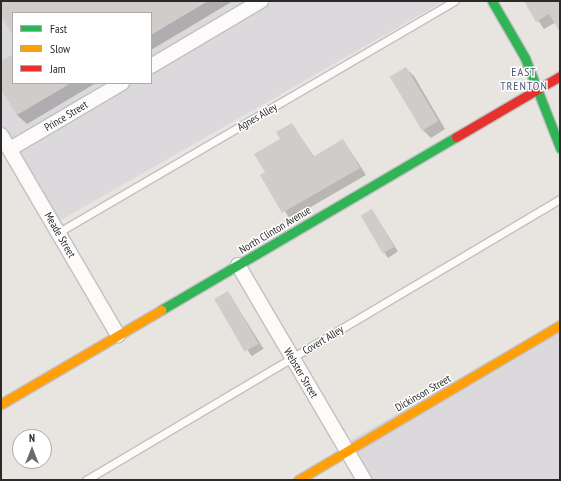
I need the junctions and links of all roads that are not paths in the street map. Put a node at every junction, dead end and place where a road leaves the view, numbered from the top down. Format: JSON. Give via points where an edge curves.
{"nodes":[{"id":1,"x":261,"y":1,"type":"edge"},
{"id":2,"x":455,"y":1,"type":"edge"},
{"id":3,"x":492,"y":1,"type":"edge"},
{"id":4,"x":152,"y":65,"type":"edge"},
{"id":5,"x":560,"y":76,"type":"edge"},
{"id":6,"x":120,"y":84,"type":"edge"},
{"id":7,"x":538,"y":89,"type":"junction"},
{"id":8,"x":1,"y":135,"type":"edge"},
{"id":9,"x":560,"y":148,"type":"edge"},
{"id":10,"x":10,"y":149,"type":"junction"},
{"id":11,"x":560,"y":199,"type":"edge"},
{"id":12,"x":59,"y":232,"type":"junction"},
{"id":13,"x":238,"y":265,"type":"junction"},
{"id":14,"x":560,"y":325,"type":"edge"},
{"id":15,"x":118,"y":335,"type":"junction"},
{"id":16,"x":292,"y":359,"type":"junction"},
{"id":17,"x":1,"y":404,"type":"edge"},
{"id":18,"x":347,"y":451,"type":"junction"},
{"id":19,"x":86,"y":480,"type":"edge"},
{"id":20,"x":298,"y":480,"type":"edge"},
{"id":21,"x":364,"y":480,"type":"edge"}],
"edges":[{"from":1,"to":4,"type":"street"},
{"from":2,"to":12,"type":"lane","name":"Agnes Alley"},
{"from":3,"to":7,"type":"street","via":[[525,58]]},
{"from":5,"to":7,"type":"street","name":"North Clinton Avenue"},
{"from":6,"to":10,"type":"street","name":"Prince Street"},
{"from":7,"to":9,"type":"street"},
{"from":7,"to":13,"type":"street","name":"North Clinton Avenue"},
{"from":8,"to":10,"type":"street","name":"Meade Street"},
{"from":10,"to":12,"type":"street","name":"Meade Street"},
{"from":11,"to":16,"type":"lane","name":"Covert Alley"},
{"from":12,"to":15,"type":"street","name":"Meade Street"},
{"from":13,"to":15,"type":"street","name":"North Clinton Avenue"},
{"from":13,"to":16,"type":"street","name":"Webster Street"},
{"from":14,"to":18,"type":"street","name":"Dickinson Street"},
{"from":15,"to":17,"type":"street","name":"North Clinton Avenue"},
{"from":16,"to":18,"type":"street","name":"Webster Street"},
{"from":16,"to":19,"type":"lane","name":"Covert Alley"},
{"from":18,"to":20,"type":"street","name":"Dickinson Street"},
{"from":18,"to":21,"type":"street","name":"Webster Street"}]}
